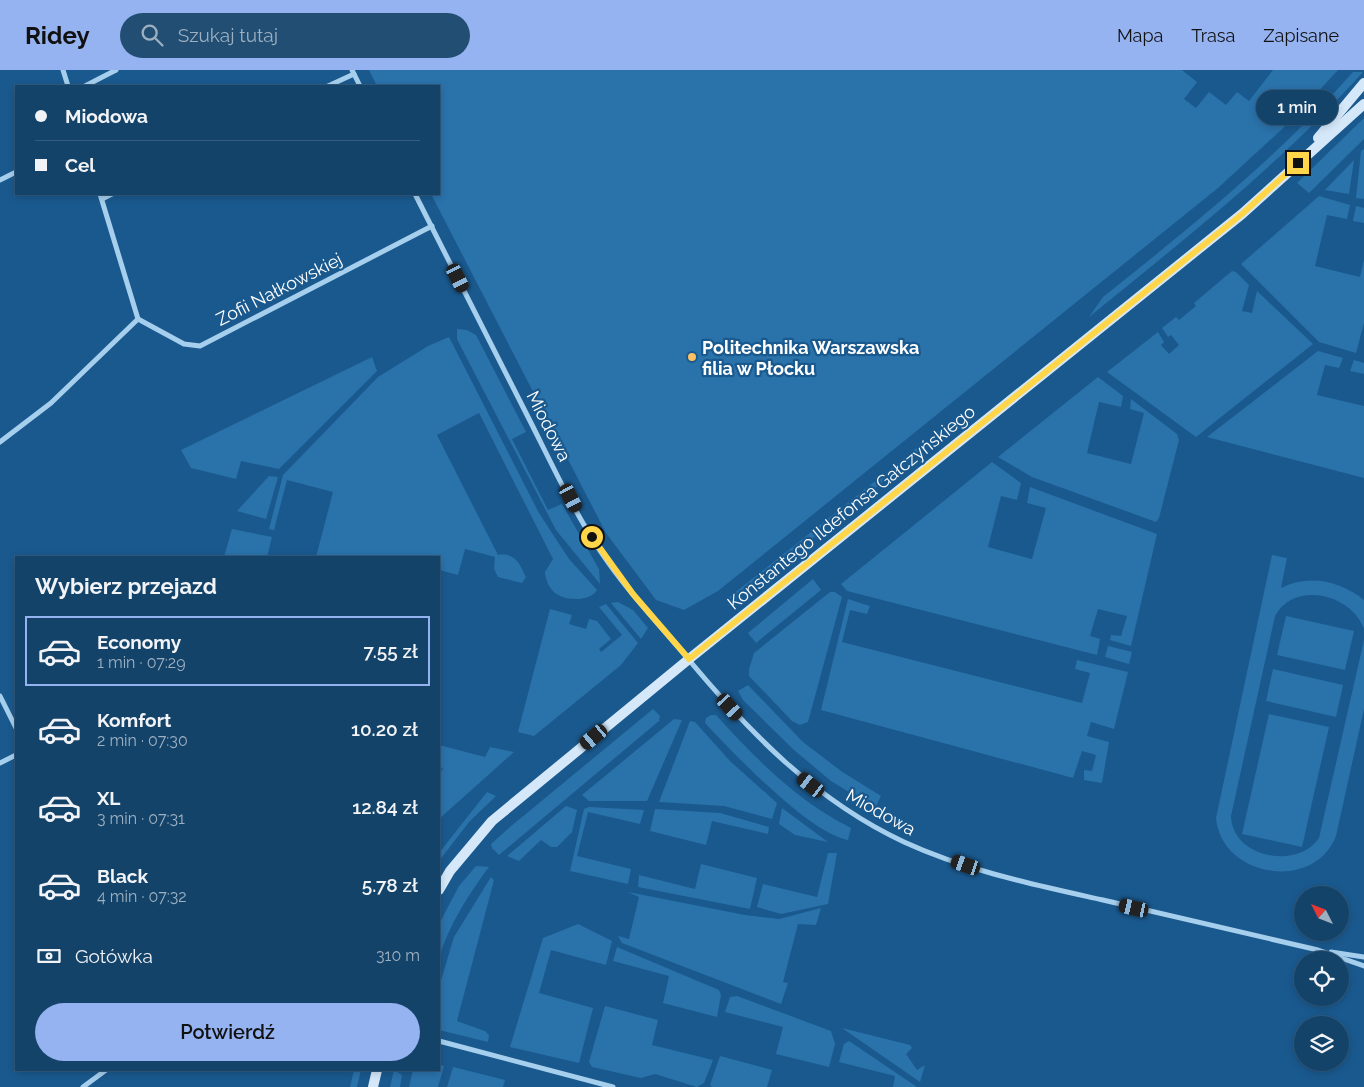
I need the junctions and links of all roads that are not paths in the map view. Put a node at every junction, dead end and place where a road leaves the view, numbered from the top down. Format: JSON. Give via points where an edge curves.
{"nodes":[{"id":1,"x":63,"y":70,"type":"edge"},
{"id":2,"x":116,"y":70,"type":"edge"},
{"id":3,"x":353,"y":72,"type":"edge"},
{"id":4,"x":1364,"y":83,"type":"edge"},
{"id":5,"x":68,"y":85,"type":"edge"},
{"id":6,"x":87,"y":85,"type":"edge"},
{"id":7,"x":330,"y":85,"type":"edge"},
{"id":8,"x":360,"y":85,"type":"edge"},
{"id":9,"x":1364,"y":104,"type":"edge"},
{"id":10,"x":1298,"y":163,"type":"junction"},
{"id":11,"x":15,"y":172,"type":"edge"},
{"id":12,"x":0,"y":180,"type":"edge"},
{"id":13,"x":416,"y":195,"type":"edge"},
{"id":14,"x":101,"y":196,"type":"edge"},
{"id":15,"x":432,"y":226,"type":"junction"},
{"id":16,"x":138,"y":319,"type":"junction"},
{"id":17,"x":0,"y":442,"type":"edge"},
{"id":18,"x":689,"y":659,"type":"junction"},
{"id":19,"x":0,"y":696,"type":"edge"},
{"id":20,"x":15,"y":726,"type":"edge"},
{"id":21,"x":15,"y":756,"type":"edge"},
{"id":22,"x":0,"y":763,"type":"edge"},
{"id":23,"x":440,"y":888,"type":"edge"},
{"id":24,"x":1318,"y":950,"type":"junction"},
{"id":25,"x":1364,"y":956,"type":"edge"},
{"id":26,"x":1364,"y":966,"type":"edge"},
{"id":27,"x":440,"y":1041,"type":"edge"},
{"id":28,"x":105,"y":1071,"type":"edge"},
{"id":29,"x":377,"y":1071,"type":"edge"},
{"id":30,"x":600,"y":1085,"type":"edge"},
{"id":31,"x":83,"y":1087,"type":"edge"},
{"id":32,"x":372,"y":1087,"type":"edge"},
{"id":33,"x":613,"y":1087,"type":"edge"}],
"edges":[{"from":1,"to":5,"type":"street"},
{"from":2,"to":6,"type":"street"},
{"from":3,"to":7,"type":"street"},
{"from":3,"to":8,"type":"street"},
{"from":4,"to":10,"type":"street","name":"Konstantego Ildefonsa Gałczyńskiego"},
{"from":9,"to":10,"type":"street","name":"Konstantego Ildefonsa Gałczyńskiego"},
{"from":10,"to":18,"type":"street","name":"Konstantego Ildefonsa Gałczyńskiego","via":[[1242,214]]},
{"from":11,"to":12,"type":"street"},
{"from":13,"to":15,"type":"street","name":"Miodowa"},
{"from":14,"to":16,"type":"street"},
{"from":15,"to":16,"type":"street","name":"Zofii Nałkowskiej","via":[[200,346],[184,344]]},
{"from":15,"to":18,"type":"street","name":"Miodowa","via":[[592,537],[633,594]]},
{"from":16,"to":17,"type":"street","via":[[51,403]]},
{"from":18,"to":23,"type":"street","name":"Konstantego Ildefonsa Gałczyńskiego","via":[[492,821],[450,871]]},
{"from":18,"to":24,"type":"street","name":"Miodowa","via":[[740,719],[802,778],[839,806],[904,842],[1024,882]]},
{"from":19,"to":20,"type":"street"},
{"from":21,"to":22,"type":"street"},
{"from":24,"to":25,"type":"street"},
{"from":24,"to":26,"type":"street"},
{"from":27,"to":30,"type":"street"},
{"from":28,"to":31,"type":"street"},
{"from":29,"to":32,"type":"street"},
{"from":30,"to":33,"type":"street"}]}
